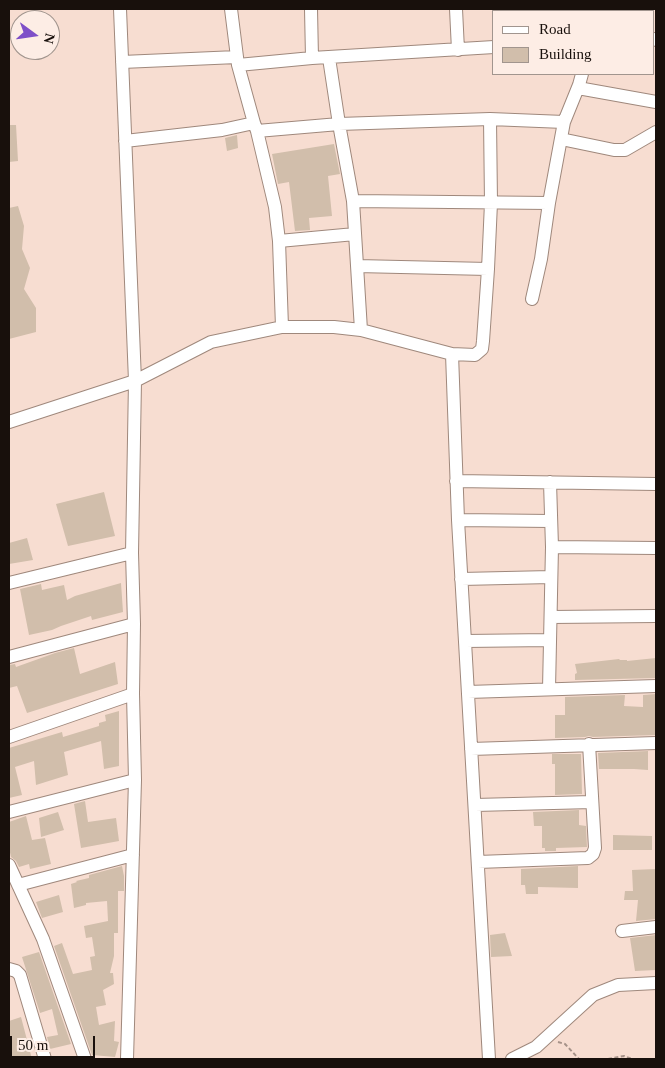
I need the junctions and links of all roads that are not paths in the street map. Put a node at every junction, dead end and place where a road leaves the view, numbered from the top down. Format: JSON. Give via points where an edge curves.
{"nodes":[{"id":1,"x":120,"y":9,"type":"edge"},
{"id":2,"x":231,"y":9,"type":"edge"},
{"id":3,"x":311,"y":9,"type":"edge"},
{"id":4,"x":456,"y":9,"type":"edge"},
{"id":5,"x":492,"y":47,"type":"edge"},
{"id":6,"x":458,"y":50,"type":"junction"},
{"id":7,"x":312,"y":58,"type":"junction"},
{"id":8,"x":329,"y":58,"type":"junction"},
{"id":9,"x":237,"y":61,"type":"junction"},
{"id":10,"x":122,"y":62,"type":"junction"},
{"id":11,"x":582,"y":75,"type":"edge"},
{"id":12,"x":578,"y":88,"type":"junction"},
{"id":13,"x":656,"y":102,"type":"edge"},
{"id":14,"x":490,"y":119,"type":"junction"},
{"id":15,"x":564,"y":122,"type":"junction"},
{"id":16,"x":339,"y":124,"type":"junction"},
{"id":17,"x":255,"y":127,"type":"junction"},
{"id":18,"x":656,"y":132,"type":"edge"},
{"id":19,"x":561,"y":138,"type":"junction"},
{"id":20,"x":125,"y":141,"type":"junction"},
{"id":21,"x":353,"y":201,"type":"junction"},
{"id":22,"x":491,"y":203,"type":"junction"},
{"id":23,"x":549,"y":203,"type":"junction"},
{"id":24,"x":355,"y":234,"type":"junction"},
{"id":25,"x":279,"y":241,"type":"junction"},
{"id":26,"x":357,"y":266,"type":"junction"},
{"id":27,"x":488,"y":269,"type":"junction"},
{"id":28,"x":532,"y":299,"type":"dead end"},
{"id":29,"x":282,"y":327,"type":"junction"},
{"id":30,"x":361,"y":330,"type":"junction"},
{"id":31,"x":452,"y":354,"type":"junction"},
{"id":32,"x":135,"y":381,"type":"junction"},
{"id":33,"x":9,"y":422,"type":"edge"},
{"id":34,"x":456,"y":481,"type":"junction"},
{"id":35,"x":550,"y":482,"type":"junction"},
{"id":36,"x":656,"y":484,"type":"edge"},
{"id":37,"x":458,"y":520,"type":"junction"},
{"id":38,"x":551,"y":521,"type":"junction"},
{"id":39,"x":552,"y":547,"type":"junction"},
{"id":40,"x":656,"y":548,"type":"edge"},
{"id":41,"x":132,"y":553,"type":"junction"},
{"id":42,"x":551,"y":577,"type":"junction"},
{"id":43,"x":461,"y":579,"type":"junction"},
{"id":44,"x":9,"y":583,"type":"edge"},
{"id":45,"x":656,"y":616,"type":"edge"},
{"id":46,"x":551,"y":617,"type":"junction"},
{"id":47,"x":134,"y":624,"type":"junction"},
{"id":48,"x":550,"y":640,"type":"junction"},
{"id":49,"x":465,"y":641,"type":"junction"},
{"id":50,"x":9,"y":657,"type":"edge"},
{"id":51,"x":656,"y":686,"type":"edge"},
{"id":52,"x":549,"y":690,"type":"junction"},
{"id":53,"x":468,"y":692,"type":"junction"},
{"id":54,"x":133,"y":694,"type":"junction"},
{"id":55,"x":9,"y":738,"type":"edge"},
{"id":56,"x":656,"y":743,"type":"edge"},
{"id":57,"x":589,"y":744,"type":"junction"},
{"id":58,"x":471,"y":748,"type":"junction"},
{"id":59,"x":136,"y":780,"type":"junction"},
{"id":60,"x":592,"y":802,"type":"junction"},
{"id":61,"x":475,"y":804,"type":"junction"},
{"id":62,"x":9,"y":812,"type":"edge"},
{"id":63,"x":133,"y":855,"type":"junction"},
{"id":64,"x":478,"y":862,"type":"junction"},
{"id":65,"x":9,"y":865,"type":"edge"},
{"id":66,"x":18,"y":885,"type":"junction"},
{"id":67,"x":656,"y":927,"type":"edge"},
{"id":68,"x":622,"y":931,"type":"dead end"},
{"id":69,"x":9,"y":969,"type":"edge"},
{"id":70,"x":656,"y":983,"type":"edge"},
{"id":71,"x":45,"y":1059,"type":"edge"},
{"id":72,"x":85,"y":1059,"type":"edge"},
{"id":73,"x":127,"y":1059,"type":"edge"},
{"id":74,"x":489,"y":1059,"type":"edge"},
{"id":75,"x":512,"y":1059,"type":"edge"}],
"edges":[{"from":1,"to":10,"type":"street"},
{"from":2,"to":9,"type":"street"},
{"from":3,"to":7,"type":"street"},
{"from":4,"to":6,"type":"street"},
{"from":5,"to":6,"type":"street"},
{"from":6,"to":8,"type":"street"},
{"from":7,"to":8,"type":"street"},
{"from":7,"to":9,"type":"street"},
{"from":8,"to":16,"type":"street"},
{"from":9,"to":10,"type":"street"},
{"from":9,"to":17,"type":"street"},
{"from":10,"to":20,"type":"street"},
{"from":11,"to":12,"type":"street"},
{"from":12,"to":13,"type":"street"},
{"from":12,"to":15,"type":"street"},
{"from":14,"to":15,"type":"street"},
{"from":14,"to":16,"type":"street"},
{"from":14,"to":22,"type":"street"},
{"from":15,"to":19,"type":"street"},
{"from":16,"to":17,"type":"street"},
{"from":16,"to":21,"type":"street"},
{"from":17,"to":20,"type":"street"},
{"from":17,"to":25,"type":"street","via":[[275,207]]},
{"from":18,"to":19,"type":"street","via":[[625,150]]},
{"from":19,"to":23,"type":"street"},
{"from":20,"to":32,"type":"street"},
{"from":21,"to":22,"type":"street"},
{"from":21,"to":24,"type":"street"},
{"from":22,"to":23,"type":"street"},
{"from":22,"to":27,"type":"street"},
{"from":23,"to":28,"type":"street"},
{"from":24,"to":25,"type":"street"},
{"from":24,"to":26,"type":"street"},
{"from":25,"to":29,"type":"street"},
{"from":26,"to":27,"type":"street"},
{"from":26,"to":30,"type":"street"},
{"from":27,"to":31,"type":"street","via":[[482,349],[475,355]]},
{"from":29,"to":30,"type":"street"},
{"from":29,"to":32,"type":"street","via":[[211,342]]},
{"from":30,"to":31,"type":"street"},
{"from":31,"to":34,"type":"street"},
{"from":32,"to":33,"type":"street"},
{"from":32,"to":41,"type":"street"},
{"from":34,"to":35,"type":"street"},
{"from":34,"to":37,"type":"street"},
{"from":35,"to":36,"type":"street"},
{"from":35,"to":38,"type":"street"},
{"from":37,"to":38,"type":"street"},
{"from":37,"to":43,"type":"street"},
{"from":38,"to":39,"type":"street"},
{"from":39,"to":40,"type":"street"},
{"from":39,"to":42,"type":"street"},
{"from":41,"to":44,"type":"street"},
{"from":41,"to":47,"type":"street"},
{"from":42,"to":43,"type":"street"},
{"from":42,"to":46,"type":"street"},
{"from":43,"to":49,"type":"street"},
{"from":45,"to":46,"type":"street"},
{"from":46,"to":48,"type":"street"},
{"from":47,"to":50,"type":"street"},
{"from":47,"to":54,"type":"street"},
{"from":48,"to":49,"type":"street"},
{"from":48,"to":52,"type":"street"},
{"from":49,"to":53,"type":"street"},
{"from":51,"to":52,"type":"street"},
{"from":52,"to":53,"type":"street"},
{"from":53,"to":58,"type":"street"},
{"from":54,"to":55,"type":"street"},
{"from":54,"to":59,"type":"street"},
{"from":56,"to":57,"type":"street"},
{"from":57,"to":58,"type":"street"},
{"from":57,"to":60,"type":"street"},
{"from":58,"to":61,"type":"street"},
{"from":59,"to":62,"type":"street"},
{"from":59,"to":63,"type":"street"},
{"from":60,"to":61,"type":"street"},
{"from":60,"to":64,"type":"street","via":[[595,848],[588,858]]},
{"from":61,"to":64,"type":"street"},
{"from":63,"to":66,"type":"street"},
{"from":63,"to":73,"type":"street"},
{"from":64,"to":74,"type":"street"},
{"from":65,"to":66,"type":"street"},
{"from":66,"to":72,"type":"street","via":[[43,939]]},
{"from":67,"to":68,"type":"street"},
{"from":69,"to":71,"type":"street","via":[[20,975]]},
{"from":70,"to":75,"type":"street","via":[[618,985],[593,995],[536,1047]]}]}
